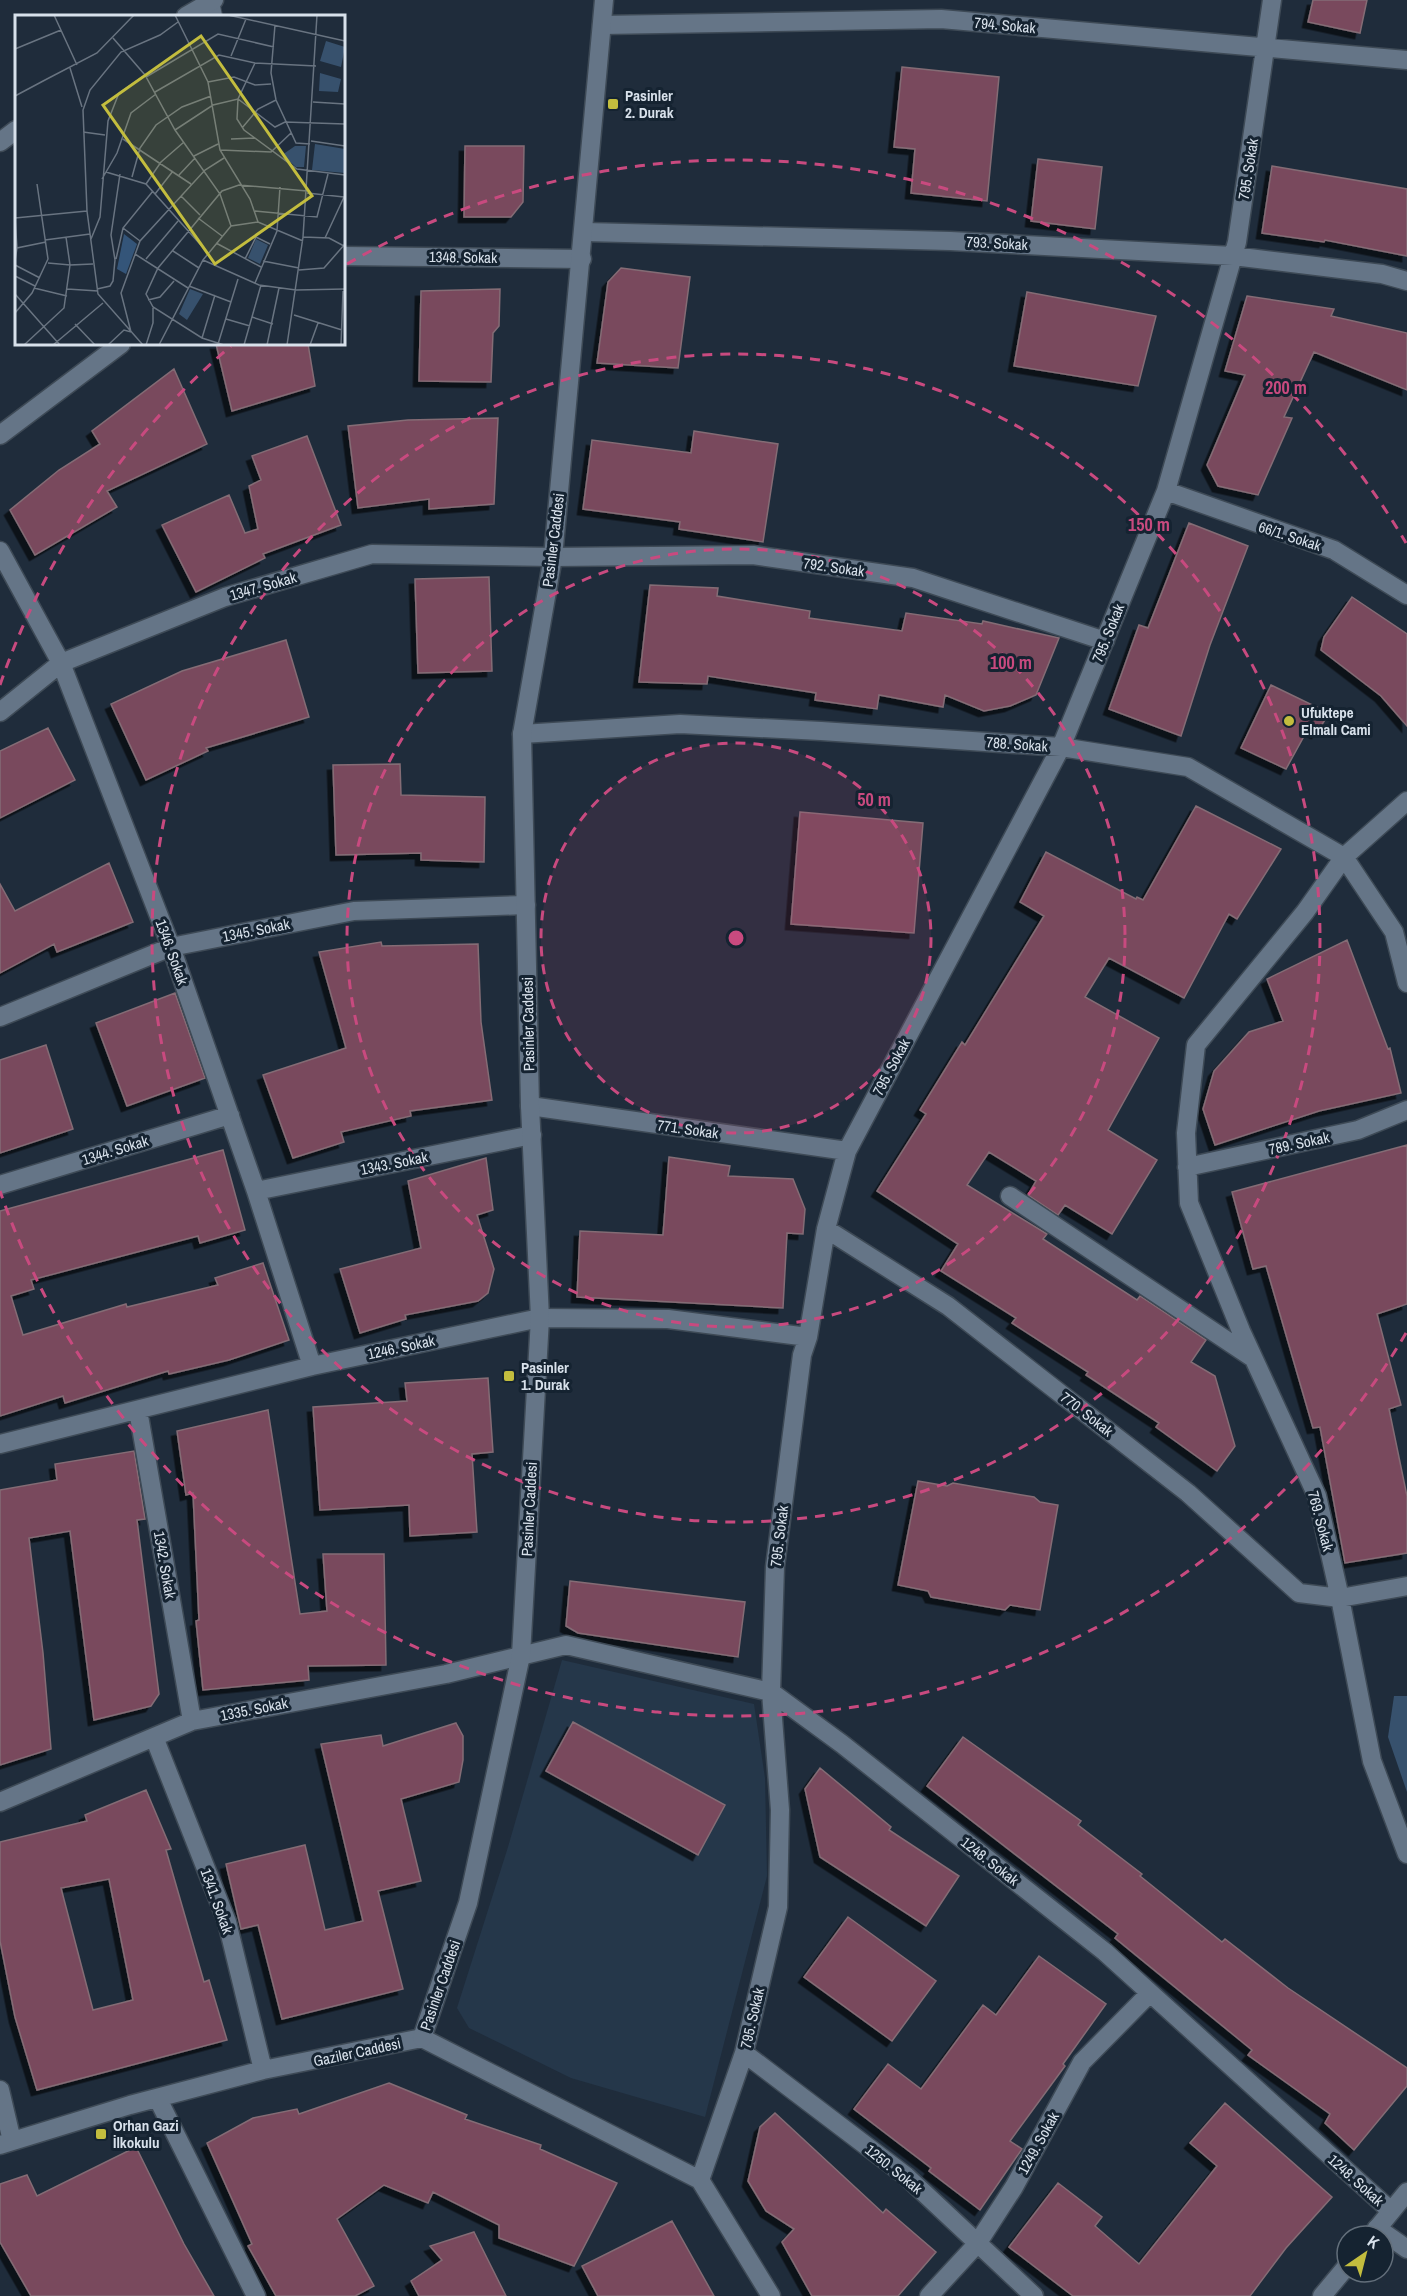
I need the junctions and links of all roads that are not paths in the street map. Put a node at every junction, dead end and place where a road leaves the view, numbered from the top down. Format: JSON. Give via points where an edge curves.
{"nodes":[{"id":1,"x":604,"y":0,"type":"edge"},
{"id":2,"x":1272,"y":0,"type":"edge"},
{"id":3,"x":214,"y":6,"type":"edge"},
{"id":4,"x":189,"y":15,"type":"edge"},
{"id":5,"x":602,"y":25,"type":"junction"},
{"id":6,"x":1267,"y":48,"type":"junction"},
{"id":7,"x":1407,"y":60,"type":"edge"},
{"id":8,"x":15,"y":131,"type":"edge"},
{"id":9,"x":0,"y":142,"type":"edge"},
{"id":10,"x":585,"y":232,"type":"junction"},
{"id":11,"x":345,"y":256,"type":"edge"},
{"id":12,"x":1233,"y":256,"type":"junction"},
{"id":13,"x":582,"y":259,"type":"junction"},
{"id":14,"x":1407,"y":281,"type":"edge"},
{"id":15,"x":120,"y":345,"type":"edge"},
{"id":16,"x":0,"y":435,"type":"edge"},
{"id":17,"x":1166,"y":491,"type":"junction"},
{"id":18,"x":0,"y":550,"type":"edge"},
{"id":19,"x":553,"y":557,"type":"junction"},
{"id":20,"x":1407,"y":595,"type":"edge"},
{"id":21,"x":1105,"y":641,"type":"junction"},
{"id":22,"x":61,"y":663,"type":"junction"},
{"id":23,"x":0,"y":712,"type":"edge"},
{"id":24,"x":522,"y":734,"type":"junction"},
{"id":25,"x":1061,"y":747,"type":"junction"},
{"id":26,"x":1407,"y":801,"type":"edge"},
{"id":27,"x":1344,"y":857,"type":"junction"},
{"id":28,"x":526,"y":906,"type":"junction"},
{"id":29,"x":171,"y":947,"type":"junction"},
{"id":30,"x":1407,"y":983,"type":"edge"},
{"id":31,"x":0,"y":1017,"type":"edge"},
{"id":32,"x":530,"y":1106,"type":"junction"},
{"id":33,"x":1407,"y":1110,"type":"edge"},
{"id":34,"x":230,"y":1115,"type":"junction"},
{"id":35,"x":532,"y":1135,"type":"junction"},
{"id":36,"x":847,"y":1151,"type":"junction"},
{"id":37,"x":1187,"y":1167,"type":"junction"},
{"id":38,"x":0,"y":1185,"type":"edge"},
{"id":39,"x":256,"y":1191,"type":"junction"},
{"id":40,"x":1010,"y":1196,"type":"dead end"},
{"id":41,"x":826,"y":1230,"type":"junction"},
{"id":42,"x":540,"y":1318,"type":"junction"},
{"id":43,"x":808,"y":1336,"type":"junction"},
{"id":44,"x":1254,"y":1359,"type":"junction"},
{"id":45,"x":312,"y":1366,"type":"junction"},
{"id":46,"x":138,"y":1410,"type":"junction"},
{"id":47,"x":0,"y":1444,"type":"edge"},
{"id":48,"x":1407,"y":1586,"type":"edge"},
{"id":49,"x":1340,"y":1598,"type":"junction"},
{"id":50,"x":520,"y":1654,"type":"junction"},
{"id":51,"x":771,"y":1692,"type":"junction"},
{"id":52,"x":192,"y":1721,"type":"junction"},
{"id":53,"x":154,"y":1737,"type":"junction"},
{"id":54,"x":0,"y":1802,"type":"edge"},
{"id":55,"x":1407,"y":1854,"type":"edge"},
{"id":56,"x":1150,"y":1993,"type":"junction"},
{"id":57,"x":422,"y":2038,"type":"junction"},
{"id":58,"x":744,"y":2053,"type":"junction"},
{"id":59,"x":262,"y":2070,"type":"junction"},
{"id":60,"x":0,"y":2090,"type":"edge"},
{"id":61,"x":158,"y":2100,"type":"junction"},
{"id":62,"x":6,"y":2143,"type":"edge"},
{"id":63,"x":700,"y":2180,"type":"junction"},
{"id":64,"x":1407,"y":2192,"type":"edge"},
{"id":65,"x":1391,"y":2211,"type":"junction"},
{"id":66,"x":1380,"y":2224,"type":"edge"},
{"id":67,"x":977,"y":2244,"type":"junction"},
{"id":68,"x":1335,"y":2280,"type":"edge"},
{"id":69,"x":256,"y":2296,"type":"edge"},
{"id":70,"x":771,"y":2296,"type":"edge"},
{"id":71,"x":929,"y":2296,"type":"edge"},
{"id":72,"x":1034,"y":2296,"type":"edge"},
{"id":73,"x":1322,"y":2296,"type":"edge"}],
"edges":[{"from":1,"to":5,"type":"street","name":"Pasinler Caddesi"},
{"from":2,"to":6,"type":"street","name":"795. Sokak"},
{"from":3,"to":4,"type":"street"},
{"from":5,"to":6,"type":"street","name":"794. Sokak","via":[[941,19]]},
{"from":5,"to":10,"type":"street","name":"Pasinler Caddesi"},
{"from":6,"to":7,"type":"street","name":"794. Sokak"},
{"from":6,"to":12,"type":"street","name":"795. Sokak"},
{"from":8,"to":9,"type":"street"},
{"from":10,"to":12,"type":"street","name":"793. Sokak","via":[[950,241]]},
{"from":10,"to":13,"type":"street","name":"Pasinler Caddesi"},
{"from":11,"to":13,"type":"street","name":"1348. Sokak"},
{"from":12,"to":14,"type":"street","name":"793. Sokak","via":[[1382,274]]},
{"from":12,"to":17,"type":"street","name":"795. Sokak"},
{"from":13,"to":19,"type":"street","name":"Pasinler Caddesi"},
{"from":15,"to":16,"type":"street"},
{"from":17,"to":20,"type":"street","name":"66/1. Sokak","via":[[1334,550]]},
{"from":17,"to":21,"type":"street","name":"795. Sokak"},
{"from":18,"to":22,"type":"street","name":"1346. Sokak"},
{"from":19,"to":21,"type":"street","name":"792. Sokak","via":[[753,555],[913,578]]},
{"from":19,"to":22,"type":"street","name":"1347. Sokak","via":[[372,554],[225,597]]},
{"from":19,"to":24,"type":"street","name":"Pasinler Caddesi"},
{"from":21,"to":25,"type":"street","name":"795. Sokak"},
{"from":22,"to":23,"type":"street","name":"1347. Sokak"},
{"from":22,"to":29,"type":"street","name":"1346. Sokak"},
{"from":24,"to":25,"type":"street","name":"788. Sokak","via":[[680,724]]},
{"from":24,"to":28,"type":"street","name":"Pasinler Caddesi"},
{"from":25,"to":27,"type":"street","name":"788. Sokak","via":[[1188,767]]},
{"from":25,"to":36,"type":"street","name":"795. Sokak"},
{"from":26,"to":27,"type":"street","name":"769. Sokak"},
{"from":27,"to":30,"type":"street","name":"788. Sokak","via":[[1394,932]]},
{"from":27,"to":37,"type":"street","name":"769. Sokak","via":[[1305,912],[1196,1045],[1186,1133]]},
{"from":28,"to":29,"type":"street","name":"1345. Sokak","via":[[354,911]]},
{"from":28,"to":32,"type":"street","name":"Pasinler Caddesi"},
{"from":29,"to":31,"type":"street","name":"1345. Sokak"},
{"from":29,"to":34,"type":"street","name":"1346. Sokak"},
{"from":32,"to":35,"type":"street","name":"Pasinler Caddesi"},
{"from":32,"to":36,"type":"street","name":"771. Sokak"},
{"from":33,"to":37,"type":"street","name":"789. Sokak","via":[[1358,1130]]},
{"from":34,"to":38,"type":"street","name":"1344. Sokak"},
{"from":34,"to":39,"type":"street","name":"1346. Sokak"},
{"from":35,"to":39,"type":"street","name":"1343. Sokak"},
{"from":35,"to":42,"type":"street","name":"Pasinler Caddesi"},
{"from":36,"to":41,"type":"street","name":"795. Sokak"},
{"from":37,"to":44,"type":"street","name":"769. Sokak","via":[[1189,1203]]},
{"from":39,"to":45,"type":"street","name":"1346. Sokak"},
{"from":40,"to":44,"type":"street"},
{"from":41,"to":43,"type":"street","name":"795. Sokak"},
{"from":41,"to":49,"type":"street","name":"770. Sokak","via":[[957,1313],[1188,1492],[1299,1593]]},
{"from":42,"to":43,"type":"street","name":"1246. Sokak","via":[[668,1319]]},
{"from":42,"to":45,"type":"street","name":"1246. Sokak"},
{"from":42,"to":50,"type":"street","name":"Pasinler Caddesi"},
{"from":43,"to":51,"type":"street","name":"795. Sokak","via":[[802,1355],[775,1567]]},
{"from":44,"to":49,"type":"street","name":"769. Sokak","via":[[1317,1496]]},
{"from":45,"to":46,"type":"street","name":"1246. Sokak"},
{"from":46,"to":47,"type":"street","name":"1246. Sokak"},
{"from":46,"to":52,"type":"street","name":"1342. Sokak"},
{"from":48,"to":49,"type":"street","name":"770. Sokak"},
{"from":49,"to":55,"type":"street","name":"769. Sokak","via":[[1372,1761]]},
{"from":50,"to":51,"type":"street","name":"1248. Sokak","via":[[566,1645]]},
{"from":50,"to":52,"type":"street","name":"1335. Sokak","via":[[446,1674]]},
{"from":50,"to":57,"type":"street","name":"Pasinler Caddesi","via":[[468,1903]]},
{"from":51,"to":56,"type":"street","name":"1248. Sokak","via":[[843,1744],[1095,1944]]},
{"from":51,"to":58,"type":"street","name":"795. Sokak","via":[[780,1810],[778,1907]]},
{"from":52,"to":53,"type":"street","name":"1335. Sokak"},
{"from":53,"to":54,"type":"street","name":"1335. Sokak"},
{"from":53,"to":59,"type":"street","name":"1341. Sokak","via":[[227,1922]]},
{"from":56,"to":65,"type":"street","name":"1248. Sokak"},
{"from":56,"to":67,"type":"street","name":"1249. Sokak","via":[[1082,2062],[1014,2187]]},
{"from":57,"to":59,"type":"street","name":"Gaziler Caddesi"},
{"from":57,"to":63,"type":"street","name":"Gaziler Caddesi"},
{"from":58,"to":63,"type":"street","name":"795. Sokak"},
{"from":58,"to":67,"type":"street","name":"1250. Sokak","via":[[906,2176]]},
{"from":59,"to":61,"type":"street","name":"Gaziler Caddesi"},
{"from":60,"to":62,"type":"street"},
{"from":61,"to":62,"type":"street","name":"Gaziler Caddesi"},
{"from":61,"to":69,"type":"street"},
{"from":63,"to":70,"type":"street"},
{"from":64,"to":65,"type":"street"},
{"from":65,"to":66,"type":"street"},
{"from":67,"to":71,"type":"street","name":"1249. Sokak"},
{"from":67,"to":72,"type":"street","name":"1250. Sokak"},
{"from":68,"to":73,"type":"street"}]}
